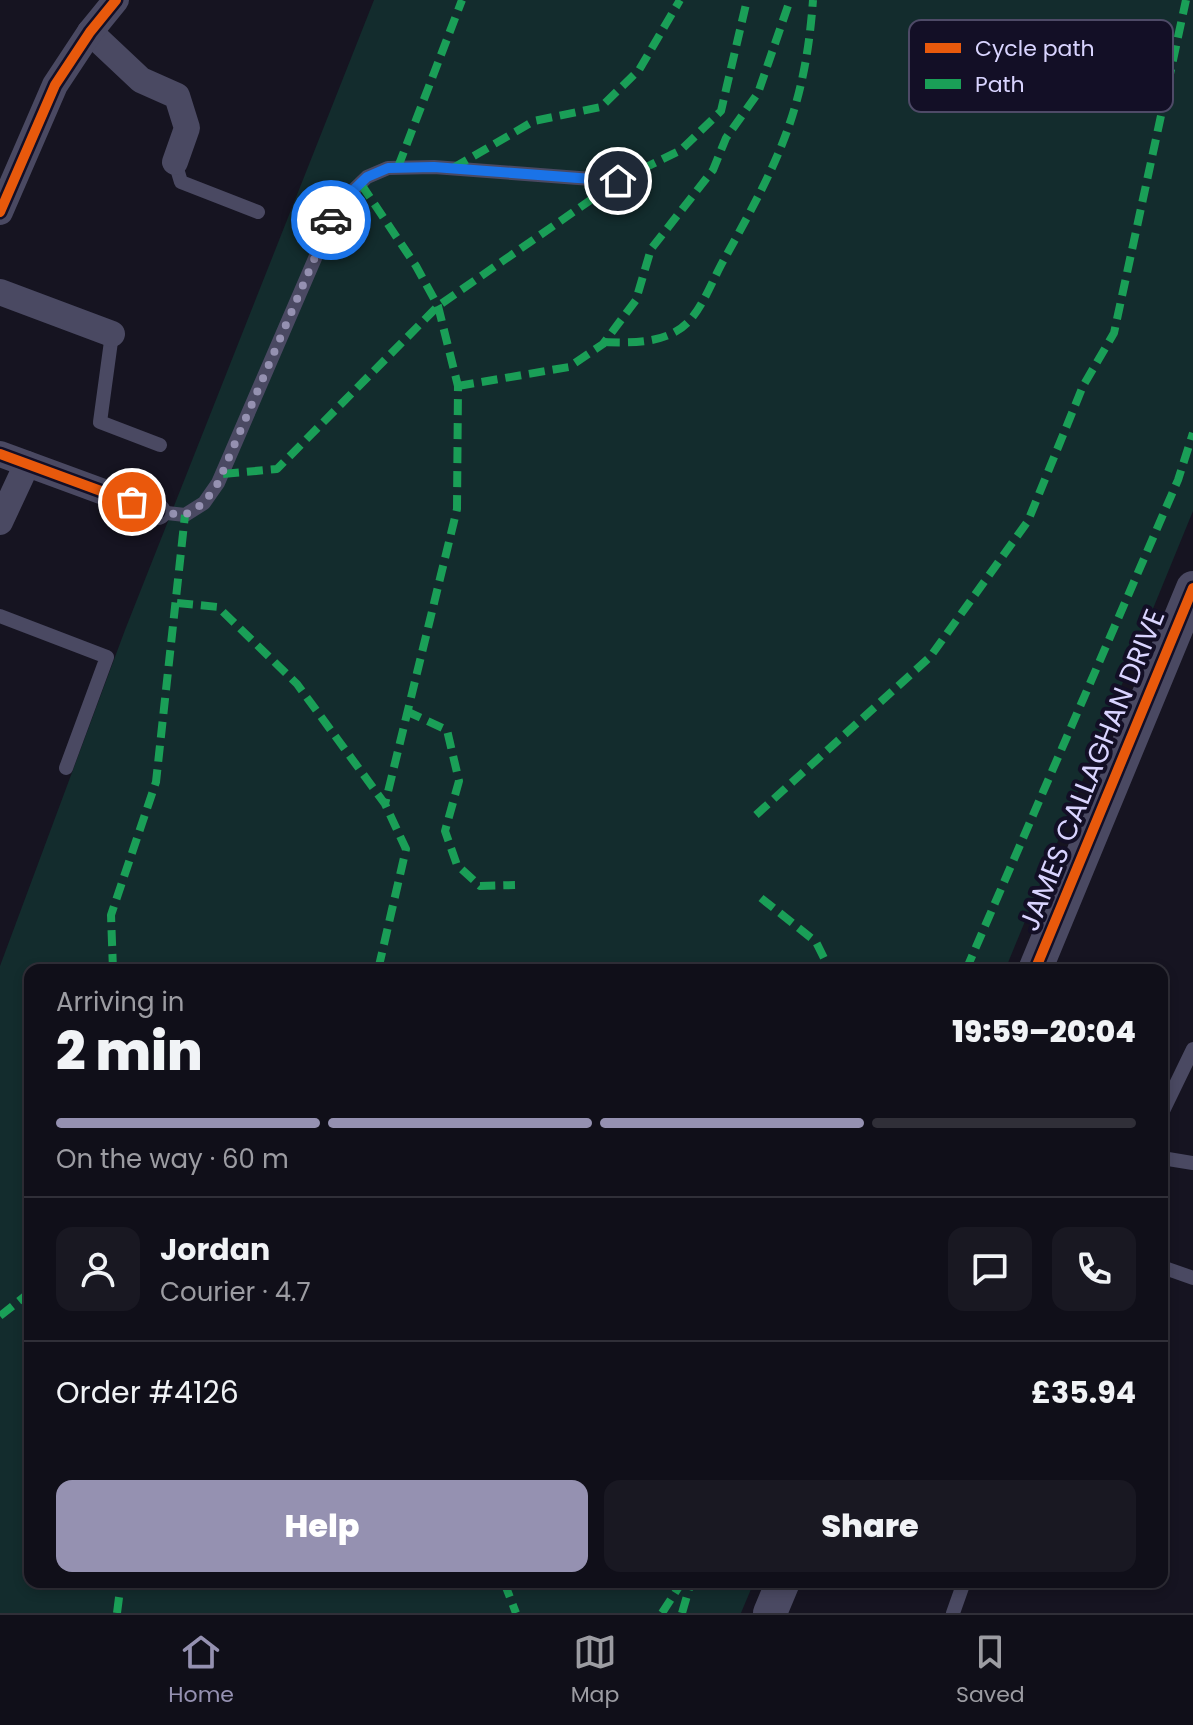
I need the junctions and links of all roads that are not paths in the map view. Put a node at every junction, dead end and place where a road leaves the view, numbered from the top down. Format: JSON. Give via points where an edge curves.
{"nodes":[{"id":1,"x":116,"y":0,"type":"edge"},
{"id":2,"x":90,"y":32,"type":"junction"},
{"id":3,"x":175,"y":162,"type":"joint"},
{"id":4,"x":618,"y":181,"type":"dead end"},
{"id":5,"x":0,"y":212,"type":"edge"},
{"id":6,"x":258,"y":212,"type":"dead end"},
{"id":7,"x":0,"y":292,"type":"edge"},
{"id":8,"x":112,"y":334,"type":"joint"},
{"id":9,"x":160,"y":445,"type":"dead end"},
{"id":10,"x":0,"y":454,"type":"edge"},
{"id":11,"x":27,"y":464,"type":"junction"},
{"id":12,"x":158,"y":512,"type":"joint"},
{"id":13,"x":0,"y":522,"type":"edge"},
{"id":14,"x":1193,"y":588,"type":"edge"},
{"id":15,"x":0,"y":616,"type":"edge"},
{"id":16,"x":66,"y":768,"type":"dead end"},
{"id":17,"x":1037,"y":964,"type":"edge"},
{"id":18,"x":1193,"y":1049,"type":"edge"},
{"id":19,"x":1168,"y":1101,"type":"edge"},
{"id":20,"x":1168,"y":1159,"type":"edge"},
{"id":21,"x":1193,"y":1163,"type":"edge"},
{"id":22,"x":1168,"y":1269,"type":"edge"},
{"id":23,"x":1193,"y":1278,"type":"edge"},
{"id":24,"x":780,"y":1588,"type":"edge"},
{"id":25,"x":962,"y":1588,"type":"edge"},
{"id":26,"x":770,"y":1613,"type":"edge"},
{"id":27,"x":953,"y":1613,"type":"edge"}],
"edges":[{"from":1,"to":2,"type":"street"},
{"from":2,"to":3,"type":"street","via":[[141,80],[177,96],[187,128]]},
{"from":2,"to":5,"type":"street","via":[[55,85]]},
{"from":3,"to":6,"type":"lane","via":[[181,182]]},
{"from":4,"to":12,"type":"lane","via":[[434,167],[388,168],[367,177],[338,205],[218,483],[204,503],[185,515]]},
{"from":7,"to":8,"type":"street"},
{"from":8,"to":9,"type":"lane","via":[[100,422]]},
{"from":10,"to":11,"type":"street"},
{"from":11,"to":12,"type":"street"},
{"from":11,"to":13,"type":"street"},
{"from":14,"to":17,"type":"street","name":"JAMES CALLAGHAN DRIVE"},
{"from":15,"to":16,"type":"lane","via":[[107,657]]},
{"from":18,"to":19,"type":"lane"},
{"from":20,"to":21,"type":"lane"},
{"from":22,"to":23,"type":"lane"},
{"from":24,"to":26,"type":"street"},
{"from":25,"to":27,"type":"lane"}]}
